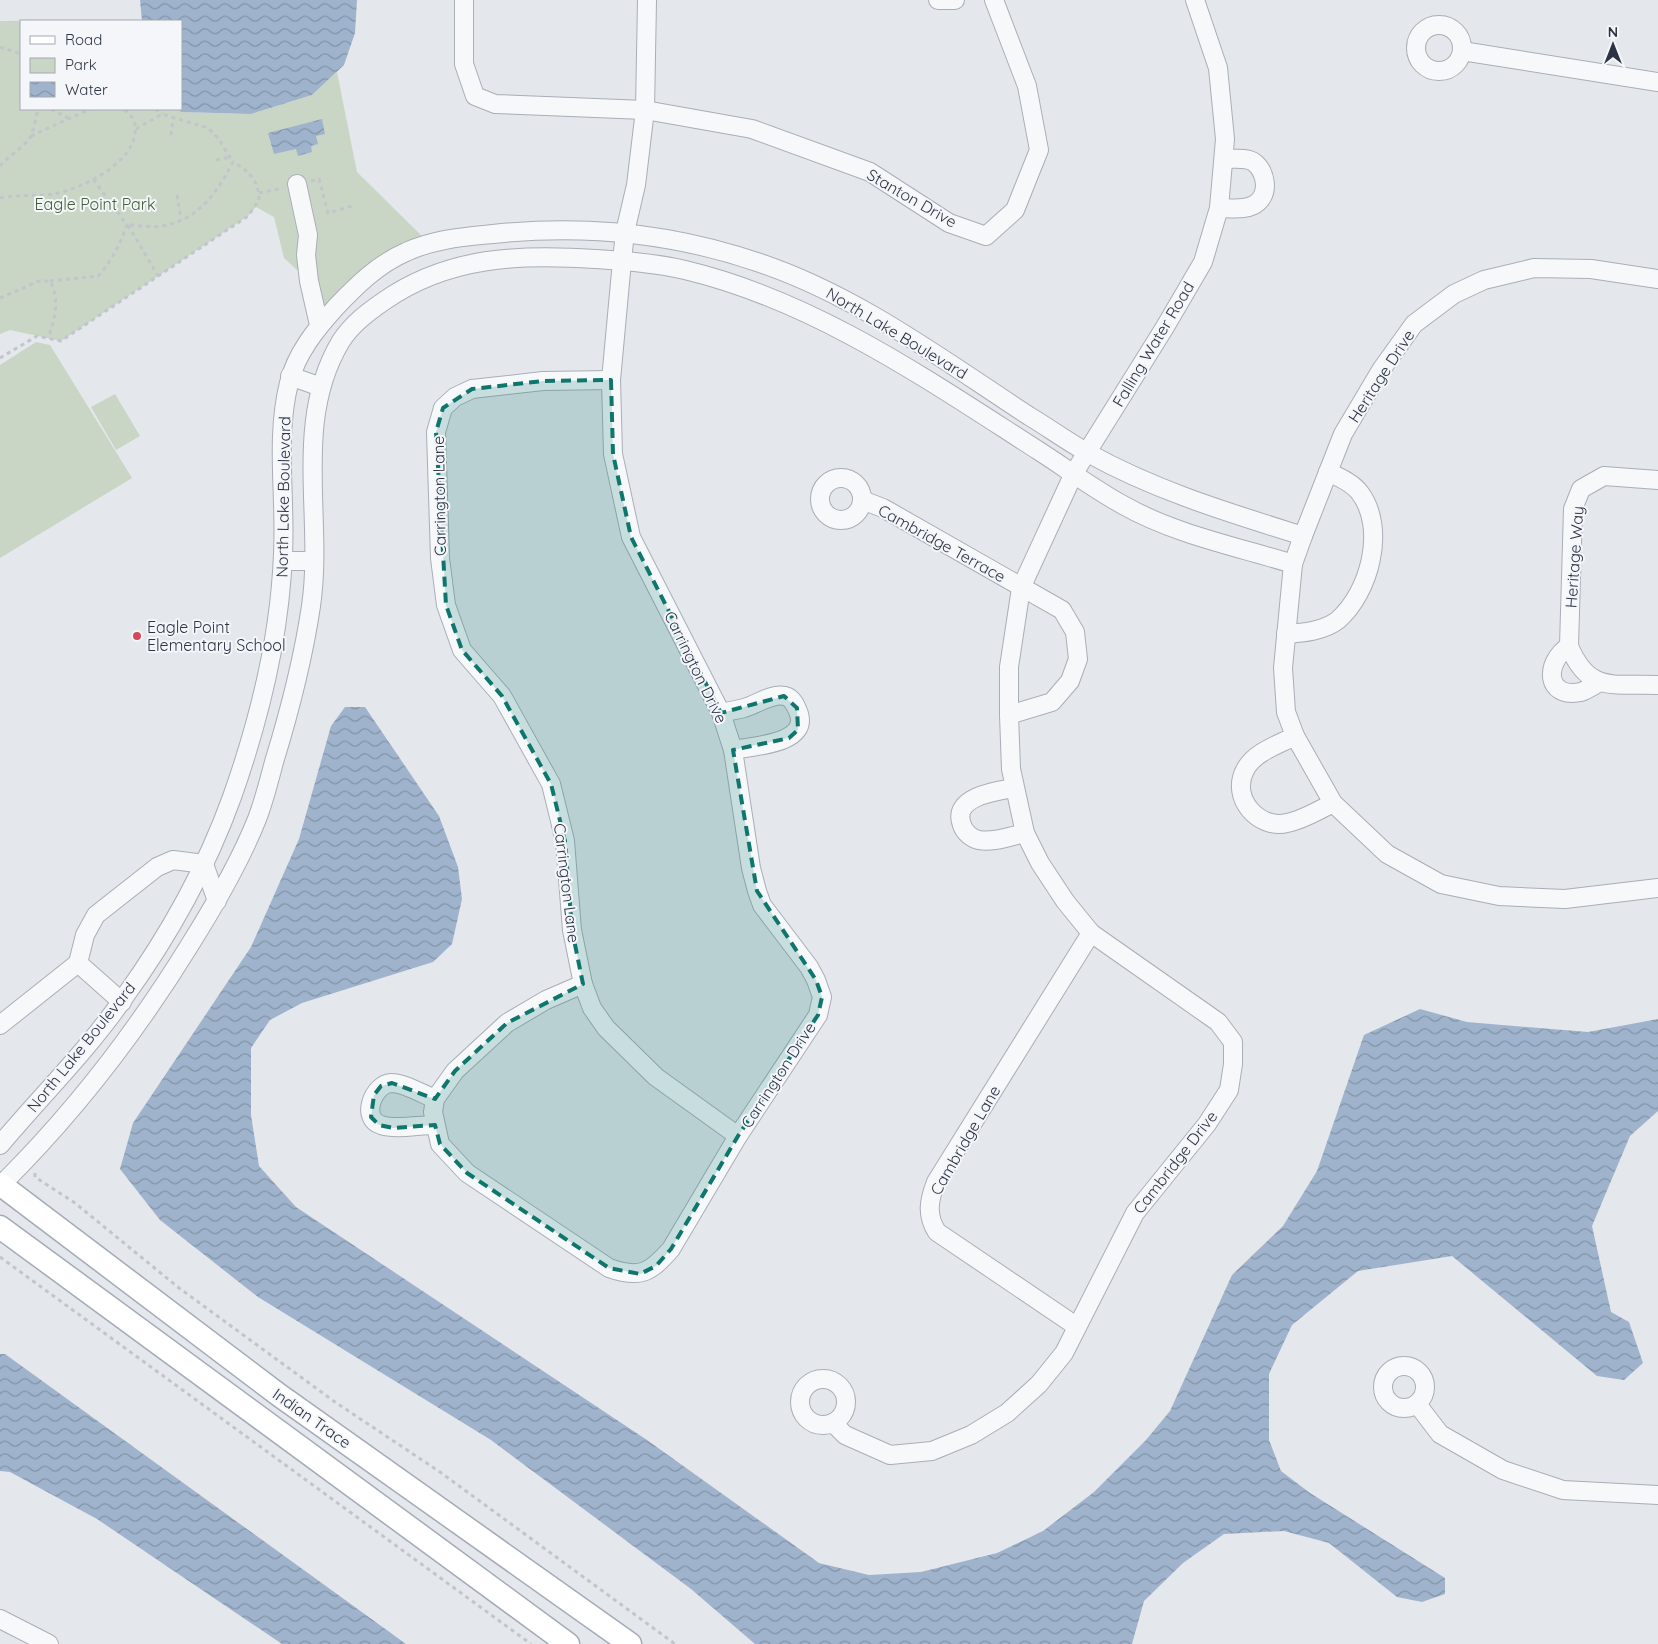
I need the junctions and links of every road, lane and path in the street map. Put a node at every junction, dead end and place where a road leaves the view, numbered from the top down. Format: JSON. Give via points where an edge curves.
{"nodes":[{"id":1,"x":464,"y":0,"type":"edge"},
{"id":2,"x":648,"y":0,"type":"edge"},
{"id":3,"x":938,"y":0,"type":"edge"},
{"id":4,"x":955,"y":0,"type":"edge"},
{"id":5,"x":994,"y":0,"type":"edge"},
{"id":6,"x":1195,"y":0,"type":"edge"},
{"id":7,"x":0,"y":47,"type":"edge"},
{"id":8,"x":1462,"y":51,"type":"dead end"},
{"id":9,"x":20,"y":54,"type":"edge"},
{"id":10,"x":1658,"y":82,"type":"edge"},
{"id":11,"x":38,"y":110,"type":"edge"},
{"id":12,"x":53,"y":110,"type":"edge"},
{"id":13,"x":88,"y":110,"type":"edge"},
{"id":14,"x":126,"y":110,"type":"edge"},
{"id":15,"x":156,"y":110,"type":"edge"},
{"id":16,"x":645,"y":110,"type":"junction"},
{"id":17,"x":162,"y":114,"type":"junction"},
{"id":18,"x":68,"y":118,"type":"junction"},
{"id":19,"x":173,"y":119,"type":"junction"},
{"id":20,"x":136,"y":129,"type":"junction"},
{"id":21,"x":171,"y":135,"type":"dead end"},
{"id":22,"x":30,"y":136,"type":"junction"},
{"id":23,"x":230,"y":158,"type":"junction"},
{"id":24,"x":1225,"y":158,"type":"junction"},
{"id":25,"x":216,"y":160,"type":"dead end"},
{"id":26,"x":233,"y":162,"type":"junction"},
{"id":27,"x":0,"y":166,"type":"edge"},
{"id":28,"x":93,"y":179,"type":"junction"},
{"id":29,"x":297,"y":184,"type":"dead end"},
{"id":30,"x":177,"y":195,"type":"dead end"},
{"id":31,"x":0,"y":198,"type":"edge"},
{"id":32,"x":1219,"y":208,"type":"junction"},
{"id":33,"x":181,"y":219,"type":"junction"},
{"id":34,"x":127,"y":225,"type":"junction"},
{"id":35,"x":625,"y":232,"type":"junction"},
{"id":36,"x":622,"y":261,"type":"junction"},
{"id":37,"x":158,"y":276,"type":"junction"},
{"id":38,"x":1658,"y":279,"type":"edge"},
{"id":39,"x":50,"y":281,"type":"junction"},
{"id":40,"x":0,"y":298,"type":"edge"},
{"id":41,"x":319,"y":325,"type":"junction"},
{"id":42,"x":48,"y":338,"type":"junction"},
{"id":43,"x":0,"y":358,"type":"edge"},
{"id":44,"x":290,"y":376,"type":"junction"},
{"id":45,"x":611,"y":380,"type":"junction"},
{"id":46,"x":321,"y":387,"type":"junction"},
{"id":47,"x":1087,"y":453,"type":"junction"},
{"id":48,"x":1328,"y":472,"type":"junction"},
{"id":49,"x":1074,"y":474,"type":"junction"},
{"id":50,"x":1658,"y":480,"type":"edge"},
{"id":51,"x":862,"y":500,"type":"dead end"},
{"id":52,"x":1303,"y":536,"type":"junction"},
{"id":53,"x":283,"y":560,"type":"junction"},
{"id":54,"x":314,"y":561,"type":"junction"},
{"id":55,"x":1293,"y":564,"type":"junction"},
{"id":56,"x":1021,"y":588,"type":"junction"},
{"id":57,"x":1286,"y":634,"type":"junction"},
{"id":58,"x":1569,"y":646,"type":"junction"},
{"id":59,"x":1598,"y":682,"type":"junction"},
{"id":60,"x":1658,"y":685,"type":"edge"},
{"id":61,"x":721,"y":713,"type":"junction"},
{"id":62,"x":1009,"y":715,"type":"junction"},
{"id":63,"x":1295,"y":736,"type":"junction"},
{"id":64,"x":733,"y":750,"type":"junction"},
{"id":65,"x":1014,"y":788,"type":"junction"},
{"id":66,"x":1333,"y":803,"type":"junction"},
{"id":67,"x":1025,"y":833,"type":"junction"},
{"id":68,"x":204,"y":864,"type":"junction"},
{"id":69,"x":1658,"y":888,"type":"edge"},
{"id":70,"x":217,"y":901,"type":"junction"},
{"id":71,"x":1091,"y":933,"type":"junction"},
{"id":72,"x":78,"y":963,"type":"junction"},
{"id":73,"x":583,"y":984,"type":"junction"},
{"id":74,"x":122,"y":1002,"type":"junction"},
{"id":75,"x":0,"y":1025,"type":"edge"},
{"id":76,"x":435,"y":1099,"type":"junction"},
{"id":77,"x":435,"y":1125,"type":"junction"},
{"id":78,"x":738,"y":1136,"type":"junction"},
{"id":79,"x":0,"y":1144,"type":"edge"},
{"id":80,"x":35,"y":1170,"type":"dead end"},
{"id":81,"x":0,"y":1185,"type":"edge"},
{"id":82,"x":0,"y":1227,"type":"edge"},
{"id":83,"x":0,"y":1257,"type":"edge"},
{"id":84,"x":1076,"y":1326,"type":"junction"},
{"id":85,"x":1417,"y":1404,"type":"dead end"},
{"id":86,"x":833,"y":1423,"type":"dead end"},
{"id":87,"x":1658,"y":1495,"type":"edge"},
{"id":88,"x":0,"y":1619,"type":"edge"},
{"id":89,"x":49,"y":1644,"type":"edge"},
{"id":90,"x":531,"y":1644,"type":"edge"},
{"id":91,"x":568,"y":1644,"type":"edge"},
{"id":92,"x":630,"y":1644,"type":"edge"},
{"id":93,"x":675,"y":1644,"type":"edge"}],
"edges":[{"from":1,"to":16,"type":"street","name":"Stanton Drive","via":[[464,64],[475,96],[495,104]]},
{"from":2,"to":16,"type":"street"},
{"from":3,"to":4,"type":"street"},
{"from":5,"to":16,"type":"street","name":"Stanton Drive","via":[[1027,86],[1039,150],[1015,210],[986,236],[949,223],[870,172],[752,129]]},
{"from":6,"to":24,"type":"street","name":"Falling Water Road","via":[[1218,68]]},
{"from":7,"to":9,"type":"path"},
{"from":8,"to":10,"type":"street"},
{"from":11,"to":22,"type":"path"},
{"from":12,"to":18,"type":"path"},
{"from":13,"to":18,"type":"path"},
{"from":14,"to":20,"type":"path"},
{"from":15,"to":17,"type":"path"},
{"from":16,"to":35,"type":"street","via":[[636,185]]},
{"from":17,"to":19,"type":"path"},
{"from":17,"to":20,"type":"path"},
{"from":18,"to":22,"type":"path"},
{"from":19,"to":21,"type":"path"},
{"from":19,"to":23,"type":"path","via":[[208,128]]},
{"from":20,"to":28,"type":"path","via":[[129,151]]},
{"from":22,"to":27,"type":"path"},
{"from":23,"to":25,"type":"path"},
{"from":23,"to":26,"type":"path"},
{"from":24,"to":32,"type":"street","name":"Falling Water Road"},
{"from":24,"to":32,"type":"street","via":[[1255,163],[1265,178],[1265,190],[1258,203],[1241,208]]},
{"from":26,"to":33,"type":"path","via":[[204,207]]},
{"from":26,"to":37,"type":"path","via":[[247,170],[256,181],[259,193],[256,206],[248,216]]},
{"from":28,"to":31,"type":"path","via":[[56,194]]},
{"from":28,"to":34,"type":"path"},
{"from":29,"to":41,"type":"street","via":[[308,235],[309,281]]},
{"from":30,"to":33,"type":"path"},
{"from":32,"to":47,"type":"street","name":"Falling Water Road","via":[[1203,262]]},
{"from":33,"to":34,"type":"path","via":[[163,226]]},
{"from":34,"to":37,"type":"path"},
{"from":34,"to":39,"type":"path","via":[[115,254],[98,276]]},
{"from":35,"to":36,"type":"street"},
{"from":35,"to":41,"type":"street","name":"North Lake Boulevard","via":[[539,229],[455,237],[429,243],[383,264],[351,291]]},
{"from":35,"to":47,"type":"street","name":"North Lake Boulevard","via":[[694,242],[762,263],[824,288],[880,320]]},
{"from":36,"to":45,"type":"street","name":"Carrington Drive"},
{"from":36,"to":46,"type":"street","name":"North Lake Boulevard","via":[[541,255],[511,257],[450,268],[422,279],[392,295],[352,327],[342,340]]},
{"from":36,"to":49,"type":"street","name":"North Lake Boulevard","via":[[683,269],[796,308],[924,377]]},
{"from":37,"to":42,"type":"path","via":[[61,341]]},
{"from":38,"to":48,"type":"street","name":"Heritage Drive","via":[[1591,269],[1534,268],[1484,280],[1454,294],[1414,324],[1381,370],[1343,434]]},
{"from":39,"to":40,"type":"path","via":[[39,281]]},
{"from":39,"to":42,"type":"path","via":[[56,313]]},
{"from":41,"to":44,"type":"street","name":"North Lake Boulevard"},
{"from":42,"to":43,"type":"path","via":[[37,336]]},
{"from":44,"to":46,"type":"street"},
{"from":44,"to":53,"type":"street","name":"North Lake Boulevard","via":[[282,425]]},
{"from":45,"to":61,"type":"street","name":"Carrington Drive","via":[[613,454],[631,537]]},
{"from":45,"to":73,"type":"street","name":"Carrington Lane","via":[[543,381],[472,389],[455,397],[443,408],[436,432],[440,558],[446,605],[462,650],[502,696],[551,784],[565,840],[572,930]]},
{"from":46,"to":54,"type":"street","name":"North Lake Boulevard","via":[[313,428]]},
{"from":47,"to":49,"type":"street","name":"Falling Water Road"},
{"from":47,"to":52,"type":"street","name":"North Lake Boulevard","via":[[1212,508]]},
{"from":48,"to":52,"type":"street","name":"Heritage Drive"},
{"from":48,"to":57,"type":"street","via":[[1360,493],[1369,512],[1373,539],[1371,567],[1358,596],[1337,621],[1304,633]]},
{"from":49,"to":55,"type":"street","name":"North Lake Boulevard","via":[[1127,508],[1186,532]]},
{"from":49,"to":56,"type":"street","name":"Cambridge Drive"},
{"from":50,"to":58,"type":"street","name":"Heritage Way","via":[[1604,476],[1580,488],[1573,510]]},
{"from":51,"to":56,"type":"street","name":"Cambridge Terrace","via":[[883,508]]},
{"from":52,"to":55,"type":"street","name":"Heritage Drive"},
{"from":53,"to":54,"type":"street"},
{"from":53,"to":68,"type":"street","name":"North Lake Boulevard","via":[[281,596],[268,677],[232,796]]},
{"from":54,"to":70,"type":"street","name":"North Lake Boulevard","via":[[312,601],[295,694],[257,818]]},
{"from":55,"to":57,"type":"street","name":"Heritage Drive"},
{"from":56,"to":62,"type":"street","name":"Cambridge Drive","via":[[1009,667]]},
{"from":56,"to":62,"type":"street","via":[[1062,610],[1075,632],[1078,659],[1070,681],[1052,702]]},
{"from":57,"to":63,"type":"street","name":"Heritage Drive","via":[[1283,668],[1286,704]]},
{"from":58,"to":59,"type":"street","name":"Heritage Way","via":[[1584,673]]},
{"from":58,"to":59,"type":"street","via":[[1558,654],[1552,668],[1552,680],[1557,688],[1570,693],[1582,692]]},
{"from":59,"to":60,"type":"street"},
{"from":61,"to":64,"type":"street","name":"Carrington Drive"},
{"from":61,"to":64,"type":"street","via":[[784,696],[793,700],[797,708],[798,730],[789,738]]},
{"from":62,"to":65,"type":"street","name":"Cambridge Drive"},
{"from":63,"to":66,"type":"street","name":"Heritage Drive"},
{"from":63,"to":66,"type":"street","via":[[1263,752],[1245,770],[1242,792],[1246,804],[1261,821],[1273,824],[1287,823]]},
{"from":64,"to":78,"type":"street","name":"Carrington Drive","via":[[751,868],[762,905],[809,967],[822,997],[818,1015]]},
{"from":65,"to":67,"type":"street","name":"Cambridge Drive"},
{"from":65,"to":67,"type":"street","via":[[977,796],[966,804],[961,814],[962,825],[978,840]]},
{"from":66,"to":69,"type":"street","name":"Heritage Drive","via":[[1387,854],[1440,884],[1499,896],[1564,899]]},
{"from":67,"to":71,"type":"street","name":"Cambridge Drive","via":[[1064,901]]},
{"from":68,"to":70,"type":"street"},
{"from":68,"to":72,"type":"street","via":[[173,860],[141,879],[96,915],[85,935]]},
{"from":68,"to":74,"type":"street","name":"North Lake Boulevard","via":[[165,935]]},
{"from":70,"to":81,"type":"street","name":"North Lake Boulevard","via":[[161,992],[99,1078]]},
{"from":71,"to":84,"type":"street","name":"Cambridge Drive","via":[[1218,1022],[1233,1042],[1233,1064],[1229,1090],[1207,1124],[1134,1213]]},
{"from":71,"to":84,"type":"street","name":"Cambridge Lane","via":[[936,1182],[930,1199],[930,1220],[937,1232]]},
{"from":72,"to":74,"type":"street"},
{"from":72,"to":75,"type":"street"},
{"from":73,"to":76,"type":"street","via":[[546,1000],[507,1023],[455,1071]]},
{"from":73,"to":78,"type":"street","name":"Carrington Lane","via":[[592,1008],[606,1028],[656,1077]]},
{"from":74,"to":79,"type":"street","name":"North Lake Boulevard"},
{"from":76,"to":77,"type":"street","name":"Carrington Drive"},
{"from":76,"to":77,"type":"street","via":[[392,1083],[382,1086],[370,1107],[371,1117],[379,1125],[393,1128]]},
{"from":77,"to":78,"type":"street","name":"Carrington Drive","via":[[440,1144],[466,1173],[609,1268],[626,1274],[640,1274],[656,1266],[670,1249]]},
{"from":80,"to":93,"type":"path","via":[[35,1177],[74,1203],[179,1288],[335,1402],[440,1472]]},
{"from":81,"to":92,"type":"main road","name":"Indian Trace","via":[[279,1395]]},
{"from":82,"to":91,"type":"main road","name":"Indian Trace"},
{"from":83,"to":90,"type":"path"},
{"from":84,"to":86,"type":"street","name":"Cambridge Drive","via":[[1064,1353],[1039,1384],[1007,1413],[971,1435],[932,1450],[890,1455],[845,1435]]},
{"from":85,"to":87,"type":"street","via":[[1440,1434],[1503,1470],[1563,1490]]},
{"from":88,"to":89,"type":"street"}]}
